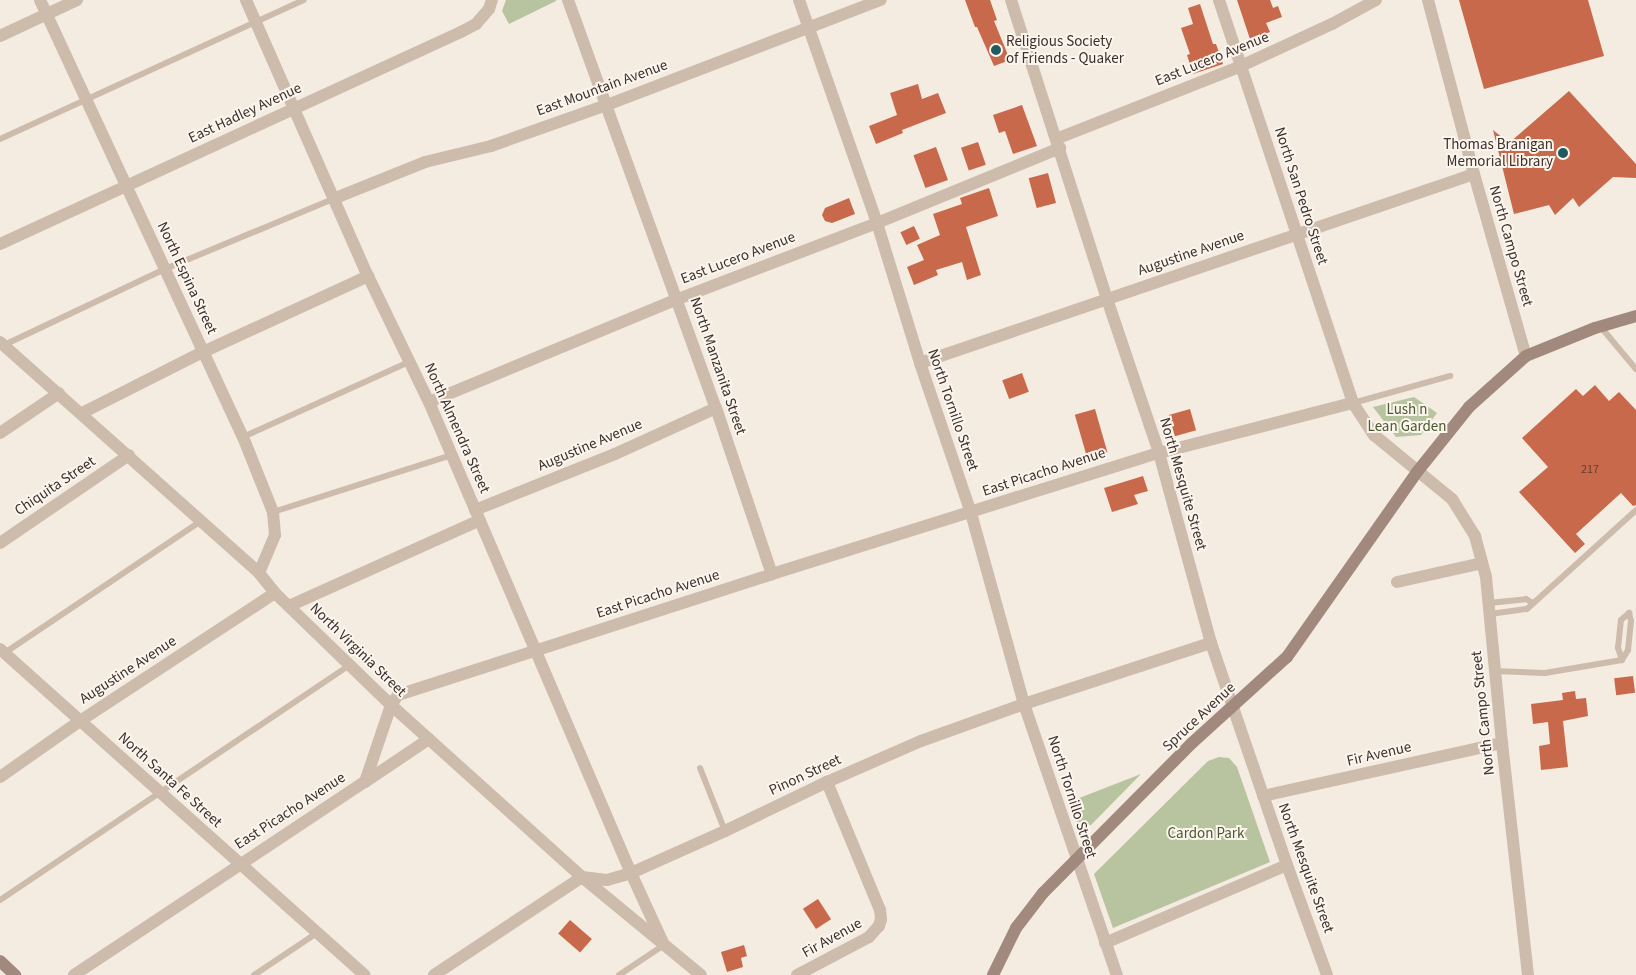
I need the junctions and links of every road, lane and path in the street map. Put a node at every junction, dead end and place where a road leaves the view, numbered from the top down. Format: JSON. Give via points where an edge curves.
{"nodes":[{"id":1,"x":40,"y":0,"type":"edge"},
{"id":2,"x":77,"y":0,"type":"edge"},
{"id":3,"x":246,"y":0,"type":"edge"},
{"id":4,"x":304,"y":0,"type":"edge"},
{"id":5,"x":492,"y":0,"type":"edge"},
{"id":6,"x":568,"y":0,"type":"edge"},
{"id":7,"x":799,"y":0,"type":"edge"},
{"id":8,"x":881,"y":0,"type":"edge"},
{"id":9,"x":1011,"y":0,"type":"edge"},
{"id":10,"x":1219,"y":0,"type":"edge"},
{"id":11,"x":1376,"y":0,"type":"edge"},
{"id":12,"x":1428,"y":0,"type":"edge"},
{"id":13,"x":46,"y":14,"type":"junction"},
{"id":14,"x":256,"y":22,"type":"junction"},
{"id":15,"x":809,"y":27,"type":"junction"},
{"id":16,"x":0,"y":36,"type":"edge"},
{"id":17,"x":1241,"y":66,"type":"junction"},
{"id":18,"x":87,"y":99,"type":"junction"},
{"id":19,"x":606,"y":105,"type":"junction"},
{"id":20,"x":294,"y":108,"type":"junction"},
{"id":21,"x":0,"y":139,"type":"edge"},
{"id":22,"x":1058,"y":143,"type":"junction"},
{"id":23,"x":1474,"y":174,"type":"junction"},
{"id":24,"x":126,"y":185,"type":"junction"},
{"id":25,"x":333,"y":199,"type":"junction"},
{"id":26,"x":877,"y":223,"type":"junction"},
{"id":27,"x":1296,"y":234,"type":"junction"},
{"id":28,"x":0,"y":244,"type":"edge"},
{"id":29,"x":165,"y":269,"type":"junction"},
{"id":30,"x":368,"y":276,"type":"junction"},
{"id":31,"x":678,"y":299,"type":"junction"},
{"id":32,"x":1106,"y":299,"type":"junction"},
{"id":33,"x":1636,"y":316,"type":"edge"},
{"id":34,"x":1600,"y":326,"type":"junction"},
{"id":35,"x":2,"y":343,"type":"edge"},
{"id":36,"x":203,"y":352,"type":"junction"},
{"id":37,"x":1526,"y":356,"type":"junction"},
{"id":38,"x":409,"y":362,"type":"junction"},
{"id":39,"x":920,"y":363,"type":"junction"},
{"id":40,"x":1636,"y":369,"type":"edge"},
{"id":41,"x":1450,"y":376,"type":"dead end"},
{"id":42,"x":59,"y":393,"type":"junction"},
{"id":43,"x":429,"y":402,"type":"junction"},
{"id":44,"x":1353,"y":403,"type":"junction"},
{"id":45,"x":716,"y":408,"type":"junction"},
{"id":46,"x":82,"y":413,"type":"junction"},
{"id":47,"x":0,"y":433,"type":"edge"},
{"id":48,"x":243,"y":437,"type":"junction"},
{"id":49,"x":1160,"y":453,"type":"junction"},
{"id":50,"x":129,"y":455,"type":"junction"},
{"id":51,"x":452,"y":455,"type":"junction"},
{"id":52,"x":1417,"y":472,"type":"junction"},
{"id":53,"x":1636,"y":510,"type":"edge"},
{"id":54,"x":273,"y":512,"type":"junction"},
{"id":55,"x":971,"y":513,"type":"junction"},
{"id":56,"x":478,"y":515,"type":"junction"},
{"id":57,"x":201,"y":521,"type":"junction"},
{"id":58,"x":0,"y":544,"type":"edge"},
{"id":59,"x":1482,"y":563,"type":"junction"},
{"id":60,"x":259,"y":574,"type":"junction"},
{"id":61,"x":772,"y":574,"type":"junction"},
{"id":62,"x":1397,"y":582,"type":"dead end"},
{"id":63,"x":275,"y":593,"type":"junction"},
{"id":64,"x":1533,"y":603,"type":"junction"},
{"id":65,"x":289,"y":606,"type":"junction"},
{"id":66,"x":1489,"y":609,"type":"junction"},
{"id":67,"x":1211,"y":643,"type":"junction"},
{"id":68,"x":535,"y":651,"type":"junction"},
{"id":69,"x":2,"y":653,"type":"edge"},
{"id":70,"x":1622,"y":660,"type":"junction"},
{"id":71,"x":350,"y":665,"type":"junction"},
{"id":72,"x":1495,"y":671,"type":"junction"},
{"id":73,"x":1024,"y":704,"type":"junction"},
{"id":74,"x":391,"y":705,"type":"junction"},
{"id":75,"x":1233,"y":707,"type":"junction"},
{"id":76,"x":80,"y":721,"type":"junction"},
{"id":77,"x":429,"y":739,"type":"junction"},
{"id":78,"x":1502,"y":743,"type":"junction"},
{"id":79,"x":700,"y":768,"type":"dead end"},
{"id":80,"x":0,"y":777,"type":"edge"},
{"id":81,"x":365,"y":782,"type":"junction"},
{"id":82,"x":827,"y":782,"type":"junction"},
{"id":83,"x":160,"y":793,"type":"junction"},
{"id":84,"x":1263,"y":796,"type":"junction"},
{"id":85,"x":725,"y":831,"type":"junction"},
{"id":86,"x":1076,"y":861,"type":"junction"},
{"id":87,"x":239,"y":864,"type":"junction"},
{"id":88,"x":1287,"y":865,"type":"junction"},
{"id":89,"x":631,"y":873,"type":"junction"},
{"id":90,"x":582,"y":877,"type":"junction"},
{"id":91,"x":0,"y":900,"type":"edge"},
{"id":92,"x":317,"y":933,"type":"junction"},
{"id":93,"x":1105,"y":943,"type":"junction"},
{"id":94,"x":664,"y":945,"type":"junction"},
{"id":95,"x":0,"y":961,"type":"edge"},
{"id":96,"x":16,"y":975,"type":"edge"},
{"id":97,"x":74,"y":975,"type":"edge"},
{"id":98,"x":254,"y":975,"type":"edge"},
{"id":99,"x":364,"y":975,"type":"edge"},
{"id":100,"x":434,"y":975,"type":"edge"},
{"id":101,"x":619,"y":975,"type":"edge"},
{"id":102,"x":700,"y":975,"type":"edge"},
{"id":103,"x":797,"y":975,"type":"edge"},
{"id":104,"x":992,"y":975,"type":"edge"},
{"id":105,"x":1117,"y":975,"type":"edge"},
{"id":106,"x":1327,"y":975,"type":"edge"},
{"id":107,"x":1528,"y":975,"type":"edge"}],
"edges":[{"from":1,"to":13,"type":"street","name":"North Espina Street"},
{"from":2,"to":13,"type":"street"},
{"from":3,"to":14,"type":"street","name":"North Almendra Street"},
{"from":4,"to":14,"type":"lane"},
{"from":5,"to":20,"type":"street","name":"East Hadley Avenue","via":[[476,24]]},
{"from":6,"to":19,"type":"street","name":"North Manzanita Street"},
{"from":7,"to":15,"type":"street","name":"North Tornillo Street"},
{"from":8,"to":15,"type":"street","name":"East Mountain Avenue"},
{"from":9,"to":22,"type":"street","name":"North Mesquite Street"},
{"from":10,"to":17,"type":"street","name":"North San Pedro Street"},
{"from":11,"to":17,"type":"street","name":"East Lucero Avenue"},
{"from":12,"to":23,"type":"street","name":"North Campo Street"},
{"from":13,"to":16,"type":"street"},
{"from":13,"to":18,"type":"street","name":"North Espina Street"},
{"from":14,"to":18,"type":"lane"},
{"from":14,"to":20,"type":"street","name":"North Almendra Street"},
{"from":15,"to":19,"type":"street","name":"East Mountain Avenue"},
{"from":15,"to":26,"type":"street","name":"North Tornillo Street"},
{"from":17,"to":22,"type":"street","name":"East Lucero Avenue"},
{"from":17,"to":27,"type":"street","name":"North San Pedro Street"},
{"from":18,"to":21,"type":"lane"},
{"from":18,"to":24,"type":"street","name":"North Espina Street"},
{"from":19,"to":25,"type":"street","name":"East Mountain Avenue","via":[[491,146],[425,162]]},
{"from":19,"to":31,"type":"street","name":"North Manzanita Street"},
{"from":20,"to":24,"type":"street","name":"East Hadley Avenue"},
{"from":20,"to":25,"type":"street","name":"North Almendra Street"},
{"from":22,"to":26,"type":"street","name":"East Lucero Avenue"},
{"from":22,"to":32,"type":"street","name":"North Mesquite Street"},
{"from":23,"to":27,"type":"street","name":"Augustine Avenue"},
{"from":23,"to":37,"type":"street","name":"North Campo Street"},
{"from":24,"to":28,"type":"street","name":"East Hadley Avenue"},
{"from":24,"to":29,"type":"street","name":"North Espina Street"},
{"from":25,"to":29,"type":"lane"},
{"from":25,"to":30,"type":"street","name":"North Almendra Street"},
{"from":26,"to":31,"type":"street","name":"East Lucero Avenue"},
{"from":26,"to":39,"type":"street","name":"North Tornillo Street"},
{"from":27,"to":32,"type":"street","name":"Augustine Avenue"},
{"from":27,"to":44,"type":"street","name":"North San Pedro Street"},
{"from":29,"to":35,"type":"lane"},
{"from":29,"to":36,"type":"street","name":"North Espina Street"},
{"from":30,"to":36,"type":"street"},
{"from":30,"to":38,"type":"street","name":"North Almendra Street"},
{"from":31,"to":43,"type":"street","name":"East Lucero Avenue"},
{"from":31,"to":45,"type":"street","name":"North Manzanita Street"},
{"from":32,"to":39,"type":"street","name":"Augustine Avenue"},
{"from":32,"to":49,"type":"street","name":"North Mesquite Street"},
{"from":33,"to":34,"type":"main road"},
{"from":34,"to":37,"type":"main road"},
{"from":34,"to":40,"type":"lane"},
{"from":35,"to":42,"type":"street","name":"North Virginia Street"},
{"from":36,"to":46,"type":"street"},
{"from":36,"to":48,"type":"street","name":"North Espina Street"},
{"from":37,"to":52,"type":"main road","via":[[1469,407]]},
{"from":38,"to":43,"type":"street","name":"North Almendra Street"},
{"from":38,"to":48,"type":"lane"},
{"from":39,"to":55,"type":"street","name":"North Tornillo Street"},
{"from":41,"to":44,"type":"lane","name":"East Picacho Avenue"},
{"from":42,"to":46,"type":"street","name":"North Virginia Street"},
{"from":42,"to":47,"type":"street"},
{"from":43,"to":51,"type":"street","name":"North Almendra Street"},
{"from":44,"to":49,"type":"street","name":"East Picacho Avenue"},
{"from":44,"to":52,"type":"street","via":[[1374,436]]},
{"from":45,"to":56,"type":"street","name":"Augustine Avenue"},
{"from":45,"to":61,"type":"street","name":"North Manzanita Street"},
{"from":46,"to":50,"type":"street","name":"North Virginia Street"},
{"from":48,"to":54,"type":"street","name":"North Espina Street"},
{"from":49,"to":55,"type":"street","name":"East Picacho Avenue"},
{"from":49,"to":67,"type":"street","name":"North Mesquite Street"},
{"from":50,"to":57,"type":"street","name":"North Virginia Street"},
{"from":50,"to":58,"type":"street","name":"Chiquita Street"},
{"from":51,"to":54,"type":"lane"},
{"from":51,"to":56,"type":"street","name":"North Almendra Street"},
{"from":52,"to":59,"type":"street","name":"North Campo Street","via":[[1452,499],[1475,536]]},
{"from":52,"to":75,"type":"main road","name":"Spruce Avenue","via":[[1287,657]]},
{"from":53,"to":64,"type":"lane"},
{"from":54,"to":60,"type":"street","name":"North Espina Street","via":[[275,535]]},
{"from":55,"to":61,"type":"street","name":"East Picacho Avenue"},
{"from":55,"to":73,"type":"street","name":"North Tornillo Street"},
{"from":56,"to":65,"type":"street","name":"Augustine Avenue"},
{"from":56,"to":68,"type":"street","name":"North Almendra Street"},
{"from":57,"to":60,"type":"street","name":"North Virginia Street"},
{"from":57,"to":69,"type":"lane"},
{"from":59,"to":62,"type":"street"},
{"from":59,"to":66,"type":"street","name":"North Campo Street"},
{"from":60,"to":63,"type":"street","name":"North Virginia Street"},
{"from":61,"to":68,"type":"street","name":"East Picacho Avenue"},
{"from":63,"to":65,"type":"street","name":"North Virginia Street"},
{"from":63,"to":76,"type":"street","name":"Augustine Avenue"},
{"from":64,"to":66,"type":"lane","via":[[1526,599]]},
{"from":64,"to":66,"type":"lane","via":[[1527,609]]},
{"from":65,"to":71,"type":"street","name":"North Virginia Street"},
{"from":66,"to":72,"type":"street","name":"North Campo Street"},
{"from":67,"to":73,"type":"street","name":"Pinon Street"},
{"from":67,"to":75,"type":"street","name":"North Mesquite Street"},
{"from":68,"to":74,"type":"street","name":"East Picacho Avenue","via":[[398,695]]},
{"from":68,"to":89,"type":"street","name":"North Almendra Street"},
{"from":69,"to":76,"type":"street","name":"North Santa Fe Street"},
{"from":70,"to":70,"type":"lane","via":[[1628,650],[1629,613],[1621,620],[1618,648]]},
{"from":70,"to":72,"type":"lane","via":[[1545,673]]},
{"from":71,"to":74,"type":"street","name":"North Virginia Street"},
{"from":71,"to":83,"type":"lane"},
{"from":72,"to":78,"type":"street","name":"North Campo Street"},
{"from":73,"to":82,"type":"street","name":"Pinon Street","via":[[921,741]]},
{"from":73,"to":86,"type":"street","name":"North Tornillo Street"},
{"from":74,"to":77,"type":"street","name":"North Virginia Street"},
{"from":74,"to":81,"type":"street","name":"East Picacho Avenue"},
{"from":75,"to":84,"type":"street","name":"North Mesquite Street"},
{"from":75,"to":86,"type":"main road","name":"Spruce Avenue","via":[[1192,743]]},
{"from":76,"to":80,"type":"street","name":"Augustine Avenue"},
{"from":76,"to":83,"type":"street","name":"North Santa Fe Street"},
{"from":77,"to":81,"type":"street"},
{"from":77,"to":90,"type":"street","name":"North Virginia Street"},
{"from":78,"to":84,"type":"street","name":"Fir Avenue"},
{"from":78,"to":107,"type":"street","name":"North Campo Street"},
{"from":79,"to":85,"type":"lane"},
{"from":81,"to":87,"type":"street","name":"East Picacho Avenue"},
{"from":82,"to":85,"type":"street","name":"Pinon Street"},
{"from":82,"to":103,"type":"street","name":"Fir Avenue","via":[[880,910],[879,926],[870,937]]},
{"from":83,"to":87,"type":"street","name":"North Santa Fe Street"},
{"from":83,"to":91,"type":"lane"},
{"from":84,"to":88,"type":"street","name":"North Mesquite Street"},
{"from":85,"to":89,"type":"street","name":"Pinon Street"},
{"from":86,"to":93,"type":"street","name":"North Tornillo Street"},
{"from":86,"to":104,"type":"main road","name":"Spruce Avenue","via":[[1043,893],[1016,928]]},
{"from":87,"to":92,"type":"street","name":"North Santa Fe Street"},
{"from":87,"to":97,"type":"street","name":"East Picacho Avenue"},
{"from":88,"to":93,"type":"street"},
{"from":88,"to":106,"type":"street","name":"North Mesquite Street"},
{"from":89,"to":90,"type":"street","name":"Pinon Street","via":[[607,880]]},
{"from":89,"to":94,"type":"street","name":"North Almendra Street"},
{"from":90,"to":94,"type":"street","name":"North Virginia Street"},
{"from":90,"to":100,"type":"street"},
{"from":92,"to":98,"type":"lane"},
{"from":92,"to":99,"type":"street","name":"North Santa Fe Street"},
{"from":93,"to":105,"type":"street","name":"North Tornillo Street"},
{"from":94,"to":101,"type":"lane"},
{"from":94,"to":102,"type":"street","name":"North Virginia Street"},
{"from":95,"to":96,"type":"main road"}]}
